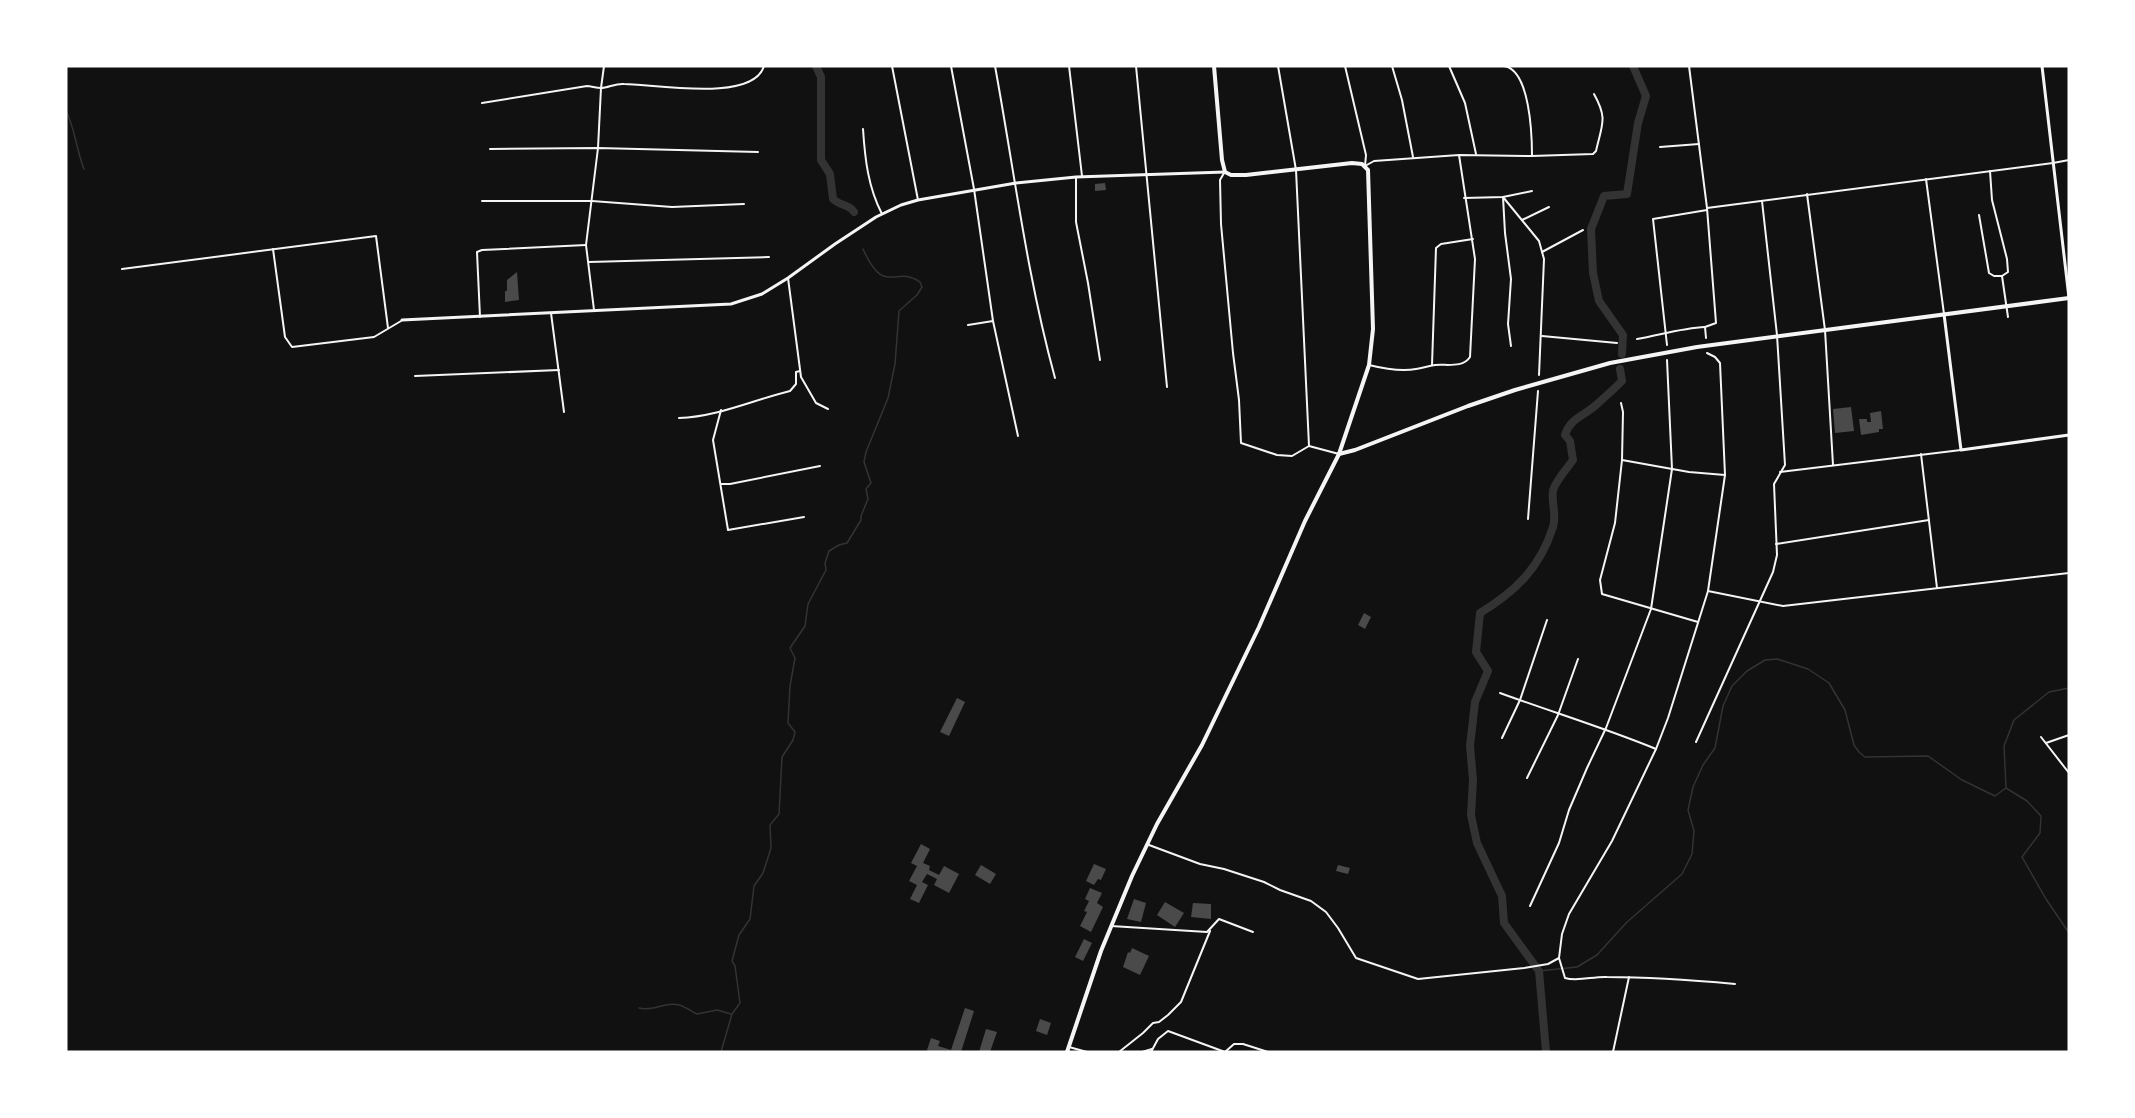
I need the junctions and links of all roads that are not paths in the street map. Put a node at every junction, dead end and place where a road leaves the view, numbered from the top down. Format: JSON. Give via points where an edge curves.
{"nodes":[{"id":1,"x":604,"y":66,"type":"edge"},
{"id":2,"x":892,"y":66,"type":"edge"},
{"id":3,"x":951,"y":66,"type":"edge"},
{"id":4,"x":995,"y":66,"type":"edge"},
{"id":5,"x":1069,"y":66,"type":"edge"},
{"id":6,"x":1136,"y":66,"type":"edge"},
{"id":7,"x":1214,"y":66,"type":"edge"},
{"id":8,"x":1278,"y":66,"type":"edge"},
{"id":9,"x":1345,"y":66,"type":"edge"},
{"id":10,"x":1392,"y":66,"type":"edge"},
{"id":11,"x":1449,"y":66,"type":"edge"},
{"id":12,"x":1504,"y":66,"type":"edge"},
{"id":13,"x":1689,"y":66,"type":"edge"},
{"id":14,"x":2042,"y":66,"type":"edge"},
{"id":15,"x":764,"y":67,"type":"edge"},
{"id":16,"x":601,"y":88,"type":"junction"},
{"id":17,"x":1594,"y":94,"type":"dead end"},
{"id":18,"x":482,"y":103,"type":"dead end"},
{"id":19,"x":863,"y":129,"type":"dead end"},
{"id":20,"x":1699,"y":144,"type":"junction"},
{"id":21,"x":1660,"y":147,"type":"dead end"},
{"id":22,"x":598,"y":148,"type":"junction"},
{"id":23,"x":490,"y":149,"type":"dead end"},
{"id":24,"x":758,"y":152,"type":"dead end"},
{"id":25,"x":1476,"y":154,"type":"junction"},
{"id":26,"x":1459,"y":155,"type":"junction"},
{"id":27,"x":1532,"y":156,"type":"junction"},
{"id":28,"x":1413,"y":157,"type":"junction"},
{"id":29,"x":2069,"y":160,"type":"edge"},
{"id":30,"x":2053,"y":164,"type":"junction"},
{"id":31,"x":1365,"y":166,"type":"junction"},
{"id":32,"x":1296,"y":170,"type":"junction"},
{"id":33,"x":1990,"y":171,"type":"junction"},
{"id":34,"x":1225,"y":172,"type":"junction"},
{"id":35,"x":1146,"y":174,"type":"junction"},
{"id":36,"x":1076,"y":177,"type":"junction"},
{"id":37,"x":1082,"y":177,"type":"junction"},
{"id":38,"x":1926,"y":178,"type":"junction"},
{"id":39,"x":1016,"y":183,"type":"junction"},
{"id":40,"x":975,"y":189,"type":"junction"},
{"id":41,"x":1533,"y":191,"type":"dead end"},
{"id":42,"x":1807,"y":194,"type":"junction"},
{"id":43,"x":1503,"y":197,"type":"junction"},
{"id":44,"x":1464,"y":198,"type":"junction"},
{"id":45,"x":918,"y":200,"type":"junction"},
{"id":46,"x":482,"y":201,"type":"dead end"},
{"id":47,"x":592,"y":201,"type":"junction"},
{"id":48,"x":1762,"y":201,"type":"junction"},
{"id":49,"x":744,"y":204,"type":"dead end"},
{"id":50,"x":1549,"y":207,"type":"dead end"},
{"id":51,"x":1707,"y":209,"type":"junction"},
{"id":52,"x":882,"y":214,"type":"junction"},
{"id":53,"x":1979,"y":215,"type":"dead end"},
{"id":54,"x":1522,"y":220,"type":"junction"},
{"id":55,"x":1583,"y":230,"type":"dead end"},
{"id":56,"x":1473,"y":239,"type":"junction"},
{"id":57,"x":586,"y":245,"type":"junction"},
{"id":58,"x":273,"y":249,"type":"junction"},
{"id":59,"x":1542,"y":252,"type":"junction"},
{"id":60,"x":769,"y":257,"type":"dead end"},
{"id":61,"x":589,"y":262,"type":"junction"},
{"id":62,"x":122,"y":269,"type":"dead end"},
{"id":63,"x":2002,"y":276,"type":"junction"},
{"id":64,"x":788,"y":278,"type":"junction"},
{"id":65,"x":2069,"y":298,"type":"edge"},
{"id":66,"x":2007,"y":306,"type":"junction"},
{"id":67,"x":594,"y":312,"type":"junction"},
{"id":68,"x":551,"y":313,"type":"junction"},
{"id":69,"x":1944,"y":314,"type":"junction"},
{"id":70,"x":480,"y":317,"type":"junction"},
{"id":71,"x":2008,"y":317,"type":"dead end"},
{"id":72,"x":402,"y":320,"type":"joint"},
{"id":73,"x":993,"y":321,"type":"junction"},
{"id":74,"x":968,"y":325,"type":"dead end"},
{"id":75,"x":1705,"y":327,"type":"junction"},
{"id":76,"x":388,"y":328,"type":"junction"},
{"id":77,"x":1825,"y":330,"type":"junction"},
{"id":78,"x":1666,"y":334,"type":"junction"},
{"id":79,"x":1540,"y":336,"type":"junction"},
{"id":80,"x":1777,"y":336,"type":"junction"},
{"id":81,"x":1706,"y":338,"type":"dead end"},
{"id":82,"x":1637,"y":339,"type":"dead end"},
{"id":83,"x":1617,"y":343,"type":"dead end"},
{"id":84,"x":1667,"y":345,"type":"dead end"},
{"id":85,"x":1511,"y":346,"type":"dead end"},
{"id":86,"x":1707,"y":353,"type":"dead end"},
{"id":87,"x":1100,"y":360,"type":"dead end"},
{"id":88,"x":1667,"y":360,"type":"dead end"},
{"id":89,"x":1369,"y":365,"type":"junction"},
{"id":90,"x":1432,"y":365,"type":"junction"},
{"id":91,"x":559,"y":370,"type":"junction"},
{"id":92,"x":800,"y":371,"type":"junction"},
{"id":93,"x":1539,"y":375,"type":"dead end"},
{"id":94,"x":414,"y":376,"type":"dead end"},
{"id":95,"x":1055,"y":378,"type":"dead end"},
{"id":96,"x":1167,"y":387,"type":"dead end"},
{"id":97,"x":1538,"y":391,"type":"dead end"},
{"id":98,"x":1621,"y":403,"type":"dead end"},
{"id":99,"x":828,"y":409,"type":"dead end"},
{"id":100,"x":721,"y":410,"type":"junction"},
{"id":101,"x":564,"y":412,"type":"dead end"},
{"id":102,"x":679,"y":418,"type":"dead end"},
{"id":103,"x":2069,"y":435,"type":"edge"},
{"id":104,"x":1018,"y":436,"type":"dead end"},
{"id":105,"x":1309,"y":446,"type":"junction"},
{"id":106,"x":1961,"y":450,"type":"junction"},
{"id":107,"x":1339,"y":454,"type":"junction"},
{"id":108,"x":1921,"y":454,"type":"junction"},
{"id":109,"x":1622,"y":460,"type":"junction"},
{"id":110,"x":1833,"y":465,"type":"junction"},
{"id":111,"x":820,"y":466,"type":"dead end"},
{"id":112,"x":1672,"y":469,"type":"junction"},
{"id":113,"x":1780,"y":472,"type":"junction"},
{"id":114,"x":1725,"y":475,"type":"junction"},
{"id":115,"x":721,"y":484,"type":"junction"},
{"id":116,"x":804,"y":517,"type":"dead end"},
{"id":117,"x":1528,"y":519,"type":"dead end"},
{"id":118,"x":1929,"y":520,"type":"junction"},
{"id":119,"x":1776,"y":544,"type":"junction"},
{"id":120,"x":2069,"y":573,"type":"edge"},
{"id":121,"x":1937,"y":588,"type":"junction"},
{"id":122,"x":1708,"y":591,"type":"junction"},
{"id":123,"x":1758,"y":602,"type":"junction"},
{"id":124,"x":1651,"y":609,"type":"junction"},
{"id":125,"x":1547,"y":620,"type":"dead end"},
{"id":126,"x":1698,"y":622,"type":"junction"},
{"id":127,"x":1578,"y":659,"type":"dead end"},
{"id":128,"x":1500,"y":693,"type":"dead end"},
{"id":129,"x":1520,"y":700,"type":"junction"},
{"id":130,"x":1558,"y":715,"type":"junction"},
{"id":131,"x":1606,"y":729,"type":"junction"},
{"id":132,"x":2069,"y":735,"type":"edge"},
{"id":133,"x":2041,"y":737,"type":"dead end"},
{"id":134,"x":1502,"y":738,"type":"dead end"},
{"id":135,"x":1696,"y":742,"type":"dead end"},
{"id":136,"x":2046,"y":743,"type":"junction"},
{"id":137,"x":1656,"y":749,"type":"junction"},
{"id":138,"x":2069,"y":773,"type":"edge"},
{"id":139,"x":1527,"y":778,"type":"dead end"},
{"id":140,"x":1146,"y":845,"type":"junction"},
{"id":141,"x":1530,"y":906,"type":"dead end"},
{"id":142,"x":1111,"y":926,"type":"junction"},
{"id":143,"x":1210,"y":931,"type":"junction"},
{"id":144,"x":1253,"y":932,"type":"dead end"},
{"id":145,"x":1558,"y":958,"type":"junction"},
{"id":146,"x":1629,"y":977,"type":"junction"},
{"id":147,"x":1735,"y":984,"type":"dead end"},
{"id":148,"x":1068,"y":1049,"type":"edge"},
{"id":149,"x":1152,"y":1051,"type":"edge"},
{"id":150,"x":1087,"y":1052,"type":"edge"},
{"id":151,"x":1119,"y":1052,"type":"edge"},
{"id":152,"x":1142,"y":1052,"type":"edge"},
{"id":153,"x":1268,"y":1052,"type":"edge"},
{"id":154,"x":1613,"y":1052,"type":"edge"}],
"edges":[{"from":1,"to":16,"type":"street"},
{"from":2,"to":45,"type":"street"},
{"from":3,"to":40,"type":"street"},
{"from":4,"to":39,"type":"street"},
{"from":5,"to":37,"type":"street"},
{"from":6,"to":35,"type":"street"},
{"from":7,"to":34,"type":"main road"},
{"from":8,"to":32,"type":"street"},
{"from":9,"to":31,"type":"street","via":[[1366,155]]},
{"from":10,"to":28,"type":"street"},
{"from":11,"to":25,"type":"street","via":[[1465,103]]},
{"from":12,"to":27,"type":"street","via":[[1519,76],[1523,88]]},
{"from":13,"to":20,"type":"street"},
{"from":14,"to":30,"type":"street"},
{"from":15,"to":16,"type":"street","via":[[751,82],[732,86],[685,90],[621,83]]},
{"from":16,"to":18,"type":"street","via":[[587,86]]},
{"from":16,"to":22,"type":"street"},
{"from":17,"to":27,"type":"street","via":[[1604,117],[1593,154]]},
{"from":19,"to":52,"type":"street","via":[[871,188]]},
{"from":20,"to":21,"type":"street"},
{"from":20,"to":51,"type":"street"},
{"from":22,"to":23,"type":"street"},
{"from":22,"to":24,"type":"street"},
{"from":22,"to":47,"type":"street"},
{"from":25,"to":26,"type":"street"},
{"from":25,"to":27,"type":"street"},
{"from":26,"to":28,"type":"street"},
{"from":26,"to":44,"type":"street"},
{"from":28,"to":31,"type":"street","via":[[1374,161]]},
{"from":29,"to":30,"type":"street"},
{"from":30,"to":33,"type":"street"},
{"from":30,"to":65,"type":"street"},
{"from":31,"to":32,"type":"main road","via":[[1352,163]]},
{"from":31,"to":89,"type":"main road","via":[[1370,180],[1373,329]]},
{"from":32,"to":34,"type":"main road","via":[[1246,175]]},
{"from":32,"to":105,"type":"street"},
{"from":33,"to":38,"type":"street"},
{"from":33,"to":63,"type":"street","via":[[1992,200],[2007,259],[2008,272]]},
{"from":34,"to":35,"type":"street"},
{"from":34,"to":105,"type":"street","via":[[1220,180],[1221,224],[1241,443],[1284,456]]},
{"from":35,"to":37,"type":"street"},
{"from":35,"to":96,"type":"street"},
{"from":36,"to":37,"type":"street"},
{"from":36,"to":39,"type":"street"},
{"from":36,"to":87,"type":"street","via":[[1076,222]]},
{"from":38,"to":42,"type":"street"},
{"from":38,"to":69,"type":"street"},
{"from":39,"to":40,"type":"street"},
{"from":39,"to":95,"type":"street"},
{"from":40,"to":45,"type":"street"},
{"from":40,"to":73,"type":"street"},
{"from":41,"to":43,"type":"street"},
{"from":42,"to":48,"type":"street"},
{"from":42,"to":77,"type":"street"},
{"from":43,"to":44,"type":"street"},
{"from":43,"to":54,"type":"street"},
{"from":43,"to":85,"type":"street","via":[[1511,279]]},
{"from":44,"to":56,"type":"street"},
{"from":45,"to":52,"type":"street"},
{"from":46,"to":47,"type":"street"},
{"from":47,"to":49,"type":"street","via":[[672,207]]},
{"from":47,"to":57,"type":"street"},
{"from":48,"to":51,"type":"street"},
{"from":48,"to":80,"type":"street"},
{"from":50,"to":54,"type":"street"},
{"from":51,"to":75,"type":"street","via":[[1716,323]]},
{"from":51,"to":78,"type":"street","via":[[1653,219]]},
{"from":52,"to":64,"type":"street"},
{"from":53,"to":63,"type":"street","via":[[1989,273]]},
{"from":54,"to":59,"type":"street","via":[[1539,241]]},
{"from":55,"to":59,"type":"street"},
{"from":56,"to":90,"type":"street","via":[[1436,248]]},
{"from":56,"to":90,"type":"street","via":[[1471,355],[1465,363]]},
{"from":57,"to":61,"type":"street"},
{"from":57,"to":70,"type":"street","via":[[477,252]]},
{"from":58,"to":62,"type":"street"},
{"from":58,"to":76,"type":"street","via":[[376,236]]},
{"from":58,"to":76,"type":"street","via":[[285,337],[292,347],[360,340]]},
{"from":59,"to":79,"type":"street"},
{"from":60,"to":61,"type":"street"},
{"from":61,"to":67,"type":"street"},
{"from":63,"to":66,"type":"street"},
{"from":64,"to":67,"type":"street","via":[[762,294],[731,304]]},
{"from":64,"to":92,"type":"street"},
{"from":65,"to":66,"type":"main road"},
{"from":66,"to":69,"type":"main road"},
{"from":66,"to":71,"type":"street"},
{"from":67,"to":68,"type":"street"},
{"from":68,"to":70,"type":"street"},
{"from":68,"to":91,"type":"street"},
{"from":69,"to":77,"type":"main road"},
{"from":69,"to":106,"type":"street"},
{"from":70,"to":72,"type":"street"},
{"from":72,"to":76,"type":"street"},
{"from":73,"to":74,"type":"street"},
{"from":73,"to":104,"type":"street"},
{"from":75,"to":78,"type":"street"},
{"from":75,"to":81,"type":"street"},
{"from":77,"to":80,"type":"main road"},
{"from":77,"to":110,"type":"street"},
{"from":78,"to":82,"type":"street"},
{"from":78,"to":84,"type":"street"},
{"from":79,"to":83,"type":"street"},
{"from":79,"to":93,"type":"street"},
{"from":80,"to":107,"type":"main road","via":[[1610,363],[1468,406]]},
{"from":80,"to":113,"type":"street","via":[[1785,465]]},
{"from":86,"to":114,"type":"street","via":[[1720,363]]},
{"from":88,"to":112,"type":"street"},
{"from":89,"to":90,"type":"street","via":[[1405,370]]},
{"from":89,"to":107,"type":"main road"},
{"from":91,"to":94,"type":"street"},
{"from":91,"to":101,"type":"street"},
{"from":92,"to":99,"type":"street","via":[[816,403]]},
{"from":92,"to":100,"type":"street","via":[[796,372],[796,384],[790,391]]},
{"from":97,"to":117,"type":"street"},
{"from":98,"to":109,"type":"street"},
{"from":100,"to":102,"type":"street","via":[[709,416]]},
{"from":100,"to":115,"type":"street","via":[[713,440]]},
{"from":103,"to":106,"type":"street"},
{"from":105,"to":107,"type":"street"},
{"from":106,"to":108,"type":"street"},
{"from":107,"to":140,"type":"main road","via":[[1202,746]]},
{"from":108,"to":110,"type":"street"},
{"from":108,"to":118,"type":"street"},
{"from":109,"to":112,"type":"street"},
{"from":109,"to":124,"type":"street","via":[[1615,523],[1600,580],[1602,594]]},
{"from":110,"to":113,"type":"street"},
{"from":111,"to":115,"type":"street"},
{"from":112,"to":114,"type":"street"},
{"from":112,"to":124,"type":"street"},
{"from":113,"to":119,"type":"street","via":[[1774,484]]},
{"from":114,"to":122,"type":"street"},
{"from":115,"to":116,"type":"street","via":[[728,530]]},
{"from":118,"to":119,"type":"street"},
{"from":118,"to":121,"type":"street"},
{"from":119,"to":123,"type":"street","via":[[1773,572]]},
{"from":120,"to":121,"type":"street"},
{"from":121,"to":123,"type":"street","via":[[1783,606]]},
{"from":122,"to":123,"type":"street"},
{"from":122,"to":126,"type":"street"},
{"from":123,"to":135,"type":"street"},
{"from":124,"to":126,"type":"street"},
{"from":124,"to":131,"type":"street"},
{"from":125,"to":129,"type":"street"},
{"from":126,"to":137,"type":"street"},
{"from":127,"to":130,"type":"street"},
{"from":128,"to":129,"type":"street"},
{"from":129,"to":130,"type":"street"},
{"from":129,"to":134,"type":"street"},
{"from":130,"to":131,"type":"street"},
{"from":130,"to":139,"type":"street"},
{"from":131,"to":137,"type":"street"},
{"from":131,"to":141,"type":"street"},
{"from":132,"to":136,"type":"street"},
{"from":133,"to":136,"type":"street"},
{"from":136,"to":138,"type":"street"},
{"from":137,"to":145,"type":"street","via":[[1612,841],[1569,914]]},
{"from":140,"to":142,"type":"main road"},
{"from":140,"to":145,"type":"street","via":[[1311,901],[1326,912],[1356,958],[1418,979],[1524,968]]},
{"from":142,"to":143,"type":"street"},
{"from":142,"to":148,"type":"main road"},
{"from":143,"to":144,"type":"street","via":[[1219,919]]},
{"from":143,"to":151,"type":"street","via":[[1181,1002]]},
{"from":145,"to":146,"type":"street","via":[[1565,978]]},
{"from":146,"to":147,"type":"street"},
{"from":146,"to":154,"type":"street"},
{"from":148,"to":150,"type":"street"},
{"from":149,"to":152,"type":"street"},
{"from":149,"to":153,"type":"street","via":[[1168,1031],[1225,1052],[1234,1044]]}]}
